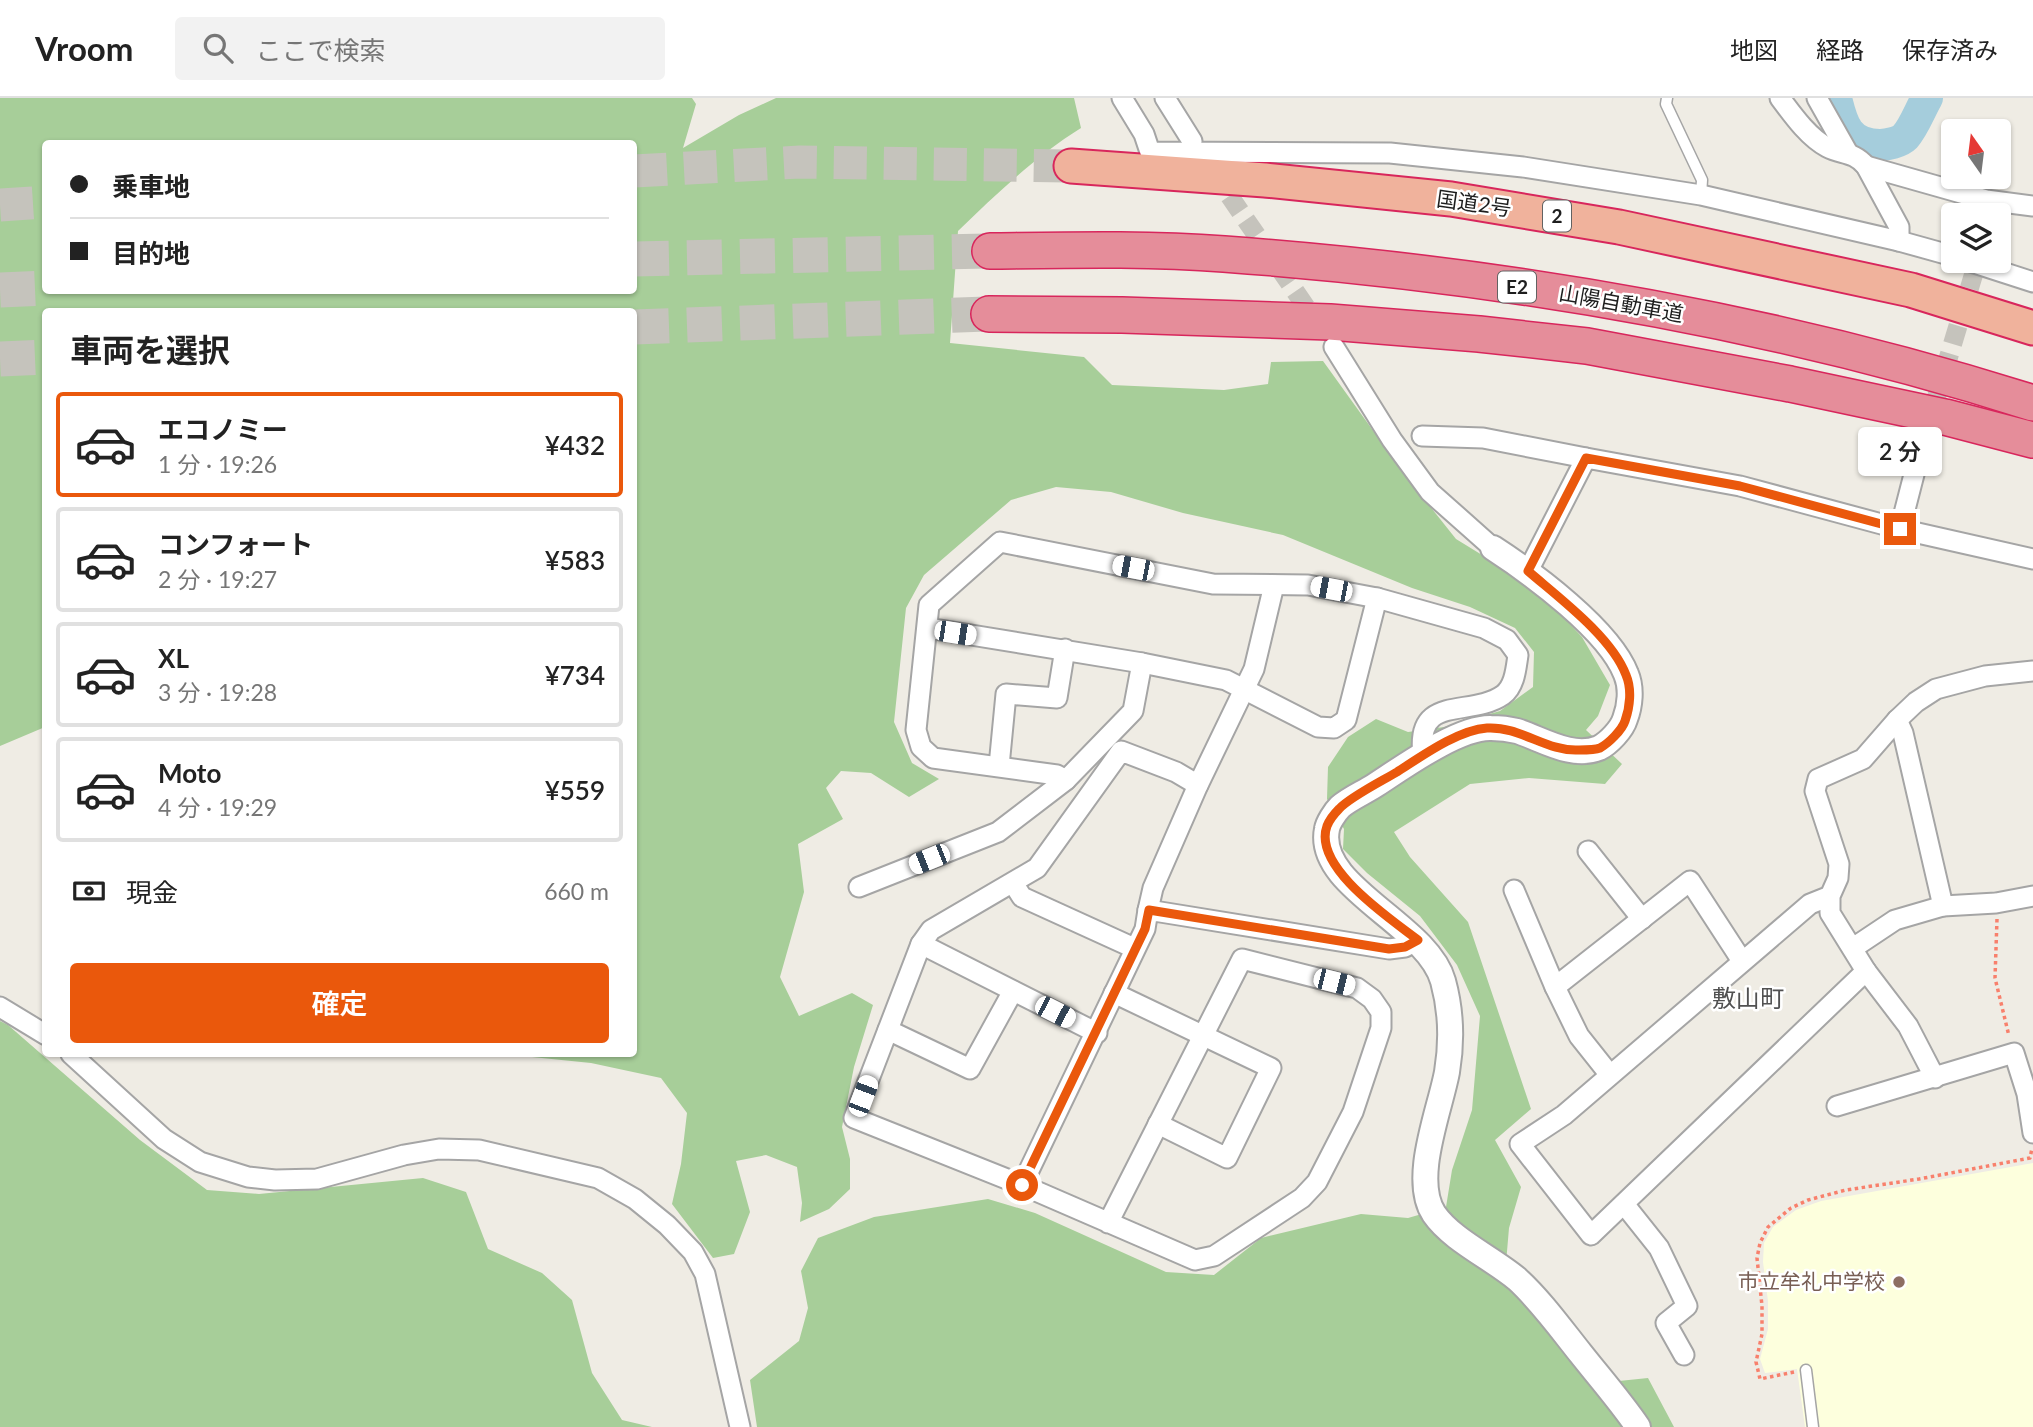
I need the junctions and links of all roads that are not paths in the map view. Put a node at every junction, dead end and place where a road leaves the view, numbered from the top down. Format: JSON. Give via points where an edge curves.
{"nodes":[{"id":1,"x":1122,"y":98,"type":"edge"},
{"id":2,"x":1165,"y":98,"type":"edge"},
{"id":3,"x":1667,"y":98,"type":"edge"},
{"id":4,"x":1780,"y":98,"type":"edge"},
{"id":5,"x":1817,"y":98,"type":"edge"},
{"id":6,"x":1192,"y":141,"type":"dead end"},
{"id":7,"x":1848,"y":153,"type":"junction"},
{"id":8,"x":1071,"y":166,"type":"tunnel mouth"},
{"id":9,"x":1866,"y":166,"type":"junction"},
{"id":10,"x":1701,"y":195,"type":"junction"},
{"id":11,"x":2033,"y":206,"type":"edge"},
{"id":12,"x":1899,"y":241,"type":"junction"},
{"id":13,"x":990,"y":251,"type":"tunnel mouth"},
{"id":14,"x":1941,"y":253,"type":"edge"},
{"id":15,"x":2005,"y":273,"type":"edge"},
{"id":16,"x":2033,"y":282,"type":"edge"},
{"id":17,"x":989,"y":314,"type":"tunnel mouth"},
{"id":18,"x":2033,"y":328,"type":"edge"},
{"id":19,"x":1334,"y":347,"type":"dead end"},
{"id":20,"x":2033,"y":402,"type":"edge"},
{"id":21,"x":1422,"y":436,"type":"dead end"},
{"id":22,"x":2033,"y":440,"type":"edge"},
{"id":23,"x":1919,"y":456,"type":"tunnel mouth"},
{"id":24,"x":1586,"y":458,"type":"junction"},
{"id":25,"x":1900,"y":529,"type":"junction"},
{"id":26,"x":1493,"y":548,"type":"joint"},
{"id":27,"x":2033,"y":559,"type":"edge"},
{"id":28,"x":1528,"y":571,"type":"junction"},
{"id":29,"x":1274,"y":585,"type":"junction"},
{"id":30,"x":1377,"y":598,"type":"junction"},
{"id":31,"x":928,"y":628,"type":"junction"},
{"id":32,"x":1065,"y":649,"type":"junction"},
{"id":33,"x":1142,"y":663,"type":"junction"},
{"id":34,"x":2033,"y":671,"type":"edge"},
{"id":35,"x":1243,"y":690,"type":"junction"},
{"id":36,"x":1897,"y":720,"type":"junction"},
{"id":37,"x":1423,"y":755,"type":"junction"},
{"id":38,"x":999,"y":766,"type":"junction"},
{"id":39,"x":1066,"y":780,"type":"junction"},
{"id":40,"x":1198,"y":785,"type":"junction"},
{"id":41,"x":1588,"y":851,"type":"dead end"},
{"id":42,"x":1013,"y":883,"type":"junction"},
{"id":43,"x":859,"y":887,"type":"dead end"},
{"id":44,"x":1514,"y":890,"type":"dead end"},
{"id":45,"x":1830,"y":896,"type":"junction"},
{"id":46,"x":2033,"y":896,"type":"edge"},
{"id":47,"x":1943,"y":906,"type":"junction"},
{"id":48,"x":1149,"y":910,"type":"junction"},
{"id":49,"x":1642,"y":919,"type":"junction"},
{"id":50,"x":1418,"y":940,"type":"junction"},
{"id":51,"x":921,"y":944,"type":"junction"},
{"id":52,"x":1134,"y":948,"type":"junction"},
{"id":53,"x":1853,"y":948,"type":"junction"},
{"id":54,"x":1742,"y":961,"type":"junction"},
{"id":55,"x":1866,"y":971,"type":"junction"},
{"id":56,"x":1555,"y":987,"type":"junction"},
{"id":57,"x":1013,"y":991,"type":"junction"},
{"id":58,"x":1114,"y":993,"type":"junction"},
{"id":59,"x":0,"y":1007,"type":"edge"},
{"id":60,"x":888,"y":1030,"type":"junction"},
{"id":61,"x":42,"y":1033,"type":"edge"},
{"id":62,"x":1097,"y":1033,"type":"junction"},
{"id":63,"x":1203,"y":1035,"type":"junction"},
{"id":64,"x":74,"y":1057,"type":"edge"},
{"id":65,"x":1610,"y":1076,"type":"junction"},
{"id":66,"x":1935,"y":1078,"type":"junction"},
{"id":67,"x":1837,"y":1106,"type":"dead end"},
{"id":68,"x":1158,"y":1124,"type":"junction"},
{"id":69,"x":2033,"y":1132,"type":"edge"},
{"id":70,"x":1022,"y":1185,"type":"junction"},
{"id":71,"x":1624,"y":1203,"type":"junction"},
{"id":72,"x":1108,"y":1223,"type":"junction"},
{"id":73,"x":1684,"y":1355,"type":"dead end"},
{"id":74,"x":1805,"y":1370,"type":"road end"},
{"id":75,"x":740,"y":1427,"type":"edge"},
{"id":76,"x":1638,"y":1427,"type":"edge"},
{"id":77,"x":1813,"y":1427,"type":"edge"}],
"edges":[{"from":1,"to":10,"type":"street","via":[[1150,152],[1390,153],[1523,167]]},
{"from":2,"to":6,"type":"street"},
{"from":3,"to":10,"type":"lane","via":[[1702,180]]},
{"from":4,"to":7,"type":"street","via":[[1827,147]]},
{"from":5,"to":7,"type":"street"},
{"from":7,"to":9,"type":"street"},
{"from":8,"to":18,"type":"highway","name":"国道2号","number":"2","via":[[1451,199],[1619,226],[1911,290]]},
{"from":9,"to":11,"type":"street","via":[[1986,200]]},
{"from":9,"to":12,"type":"street","via":[[1899,227]]},
{"from":10,"to":12,"type":"street"},
{"from":12,"to":14,"type":"street"},
{"from":13,"to":20,"type":"highway","name":"山陽自動車道","number":"E2","via":[[1223,254],[1573,295],[1792,337]]},
{"from":15,"to":16,"type":"street"},
{"from":17,"to":22,"type":"highway","via":[[1329,322],[1587,345],[1945,417]]},
{"from":19,"to":26,"type":"street","via":[[1430,492]]},
{"from":21,"to":24,"type":"street","via":[[1483,438]]},
{"from":23,"to":25,"type":"street"},
{"from":24,"to":25,"type":"street","via":[[1740,486]]},
{"from":24,"to":28,"type":"street"},
{"from":25,"to":27,"type":"street"},
{"from":26,"to":28,"type":"street"},
{"from":28,"to":37,"type":"street","via":[[1573,609],[1608,646],[1627,675],[1630,704],[1623,728],[1600,748],[1576,751],[1514,730],[1486,728],[1464,733]]},
{"from":29,"to":30,"type":"street","via":[[1308,585]]},
{"from":29,"to":31,"type":"street","via":[[1213,584],[1000,542],[929,605]]},
{"from":29,"to":35,"type":"street","via":[[1254,669]]},
{"from":30,"to":35,"type":"street","via":[[1346,720],[1334,728],[1318,727]]},
{"from":30,"to":37,"type":"street","via":[[1484,628],[1507,640],[1518,655],[1515,676],[1504,694],[1443,710],[1426,723]]},
{"from":31,"to":32,"type":"street"},
{"from":31,"to":38,"type":"street","via":[[916,730],[922,747],[933,758]]},
{"from":32,"to":33,"type":"street"},
{"from":32,"to":38,"type":"street","via":[[1057,698],[1006,694]]},
{"from":33,"to":35,"type":"street","via":[[1226,680]]},
{"from":33,"to":39,"type":"street","via":[[1133,711]]},
{"from":34,"to":36,"type":"street","via":[[1985,676],[1936,689]]},
{"from":35,"to":40,"type":"street"},
{"from":36,"to":45,"type":"street","via":[[1863,759],[1818,779],[1815,790],[1839,864]]},
{"from":36,"to":47,"type":"street"},
{"from":37,"to":50,"type":"street","via":[[1340,807],[1327,826],[1326,844],[1333,863],[1351,886]]},
{"from":38,"to":39,"type":"street"},
{"from":39,"to":43,"type":"street","via":[[998,832]]},
{"from":40,"to":42,"type":"street","via":[[1121,751],[1037,868]]},
{"from":40,"to":48,"type":"street","via":[[1153,888]]},
{"from":41,"to":49,"type":"street"},
{"from":42,"to":51,"type":"street","via":[[931,929]]},
{"from":42,"to":52,"type":"street","via":[[1022,897]]},
{"from":44,"to":56,"type":"street"},
{"from":45,"to":53,"type":"street","via":[[1830,913]]},
{"from":45,"to":54,"type":"street","via":[[1810,904]]},
{"from":46,"to":47,"type":"street"},
{"from":47,"to":53,"type":"street","via":[[1895,920]]},
{"from":48,"to":50,"type":"street","via":[[1389,949]]},
{"from":48,"to":52,"type":"street"},
{"from":49,"to":54,"type":"street","via":[[1690,881]]},
{"from":49,"to":56,"type":"street"},
{"from":50,"to":76,"type":"street","via":[[1436,962],[1448,1001],[1447,1071],[1424,1184],[1433,1212],[1517,1280]]},
{"from":51,"to":57,"type":"street"},
{"from":51,"to":60,"type":"street"},
{"from":52,"to":58,"type":"street"},
{"from":53,"to":55,"type":"street"},
{"from":54,"to":65,"type":"street"},
{"from":55,"to":66,"type":"street","via":[[1908,1026]]},
{"from":55,"to":71,"type":"street"},
{"from":56,"to":65,"type":"street","via":[[1579,1036]]},
{"from":57,"to":60,"type":"street","via":[[970,1069]]},
{"from":57,"to":62,"type":"street"},
{"from":58,"to":62,"type":"street"},
{"from":58,"to":63,"type":"street"},
{"from":59,"to":61,"type":"street"},
{"from":60,"to":70,"type":"street","via":[[854,1118]]},
{"from":62,"to":70,"type":"street"},
{"from":63,"to":68,"type":"street"},
{"from":63,"to":68,"type":"street","via":[[1272,1068],[1227,1158]]},
{"from":63,"to":72,"type":"street","via":[[1242,959],[1357,988],[1381,1012],[1381,1028],[1353,1112],[1317,1182],[1302,1198],[1214,1256],[1195,1260]]},
{"from":64,"to":75,"type":"street","via":[[164,1139],[200,1162],[248,1177],[317,1179],[439,1149],[479,1150],[598,1178],[635,1199],[693,1252],[705,1275]]},
{"from":65,"to":71,"type":"street","via":[[1520,1144],[1591,1235]]},
{"from":66,"to":67,"type":"street"},
{"from":66,"to":69,"type":"street","via":[[2014,1053]]},
{"from":68,"to":72,"type":"street"},
{"from":70,"to":72,"type":"street"},
{"from":71,"to":73,"type":"street","via":[[1659,1248],[1687,1306],[1666,1322]]},
{"from":74,"to":77,"type":"lane"}]}
